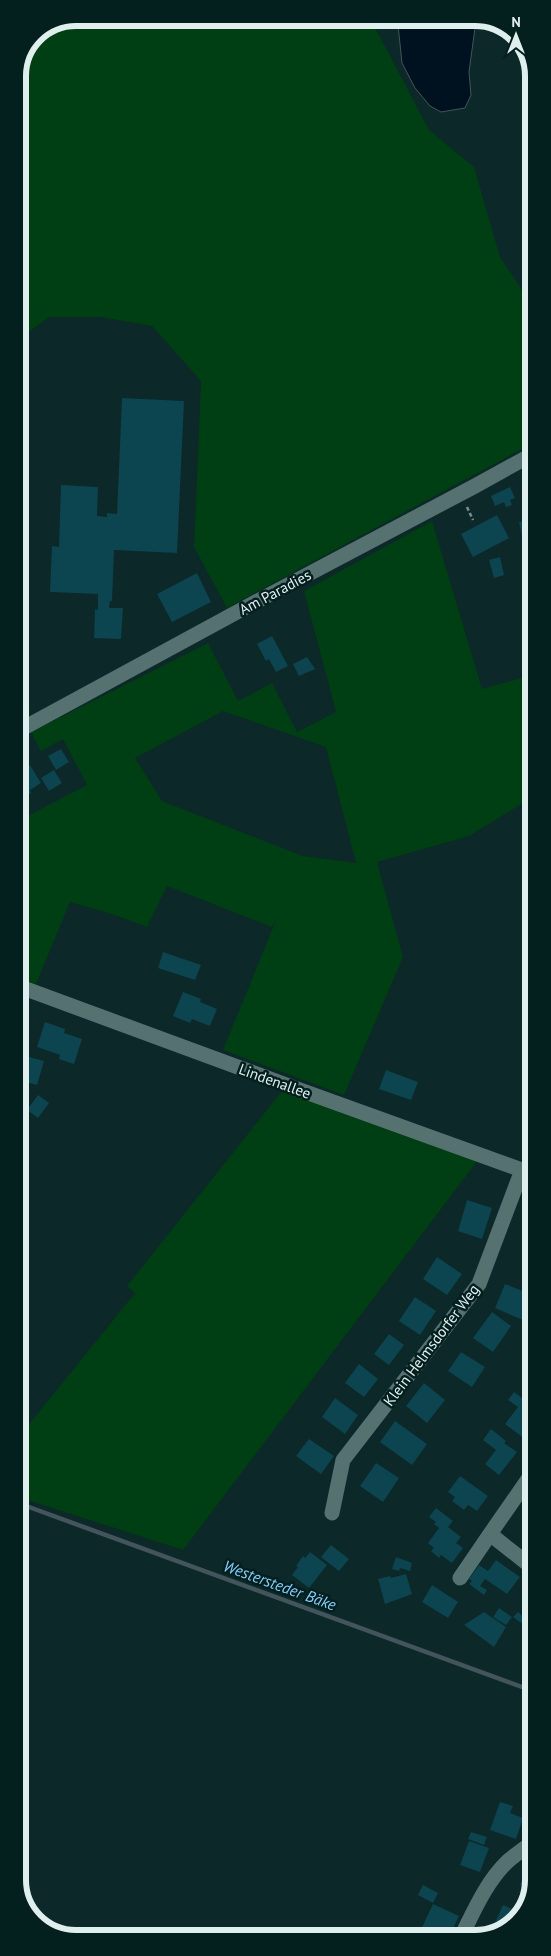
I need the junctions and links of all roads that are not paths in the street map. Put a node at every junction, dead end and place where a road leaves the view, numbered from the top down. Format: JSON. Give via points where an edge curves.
{"nodes":[{"id":1,"x":525,"y":458,"type":"edge"},
{"id":2,"x":26,"y":726,"type":"edge"},
{"id":3,"x":26,"y":989,"type":"edge"},
{"id":4,"x":525,"y":1171,"type":"edge"},
{"id":5,"x":525,"y":1179,"type":"edge"},
{"id":6,"x":525,"y":1484,"type":"edge"},
{"id":7,"x":332,"y":1513,"type":"dead end"},
{"id":8,"x":490,"y":1534,"type":"junction"},
{"id":9,"x":525,"y":1562,"type":"edge"},
{"id":10,"x":460,"y":1578,"type":"dead end"},
{"id":11,"x":525,"y":1849,"type":"edge"},
{"id":12,"x":465,"y":1930,"type":"edge"}],
"edges":[{"from":1,"to":2,"type":"street","name":"Am Paradies"},
{"from":3,"to":4,"type":"street","name":"Lindenallee"},
{"from":5,"to":7,"type":"street","name":"Klein Helmsdorfer Weg","via":[[479,1284],[343,1460]]},
{"from":6,"to":8,"type":"street"},
{"from":8,"to":9,"type":"street"},
{"from":8,"to":10,"type":"street"},
{"from":11,"to":12,"type":"street","via":[[509,1861],[485,1890]]}]}
